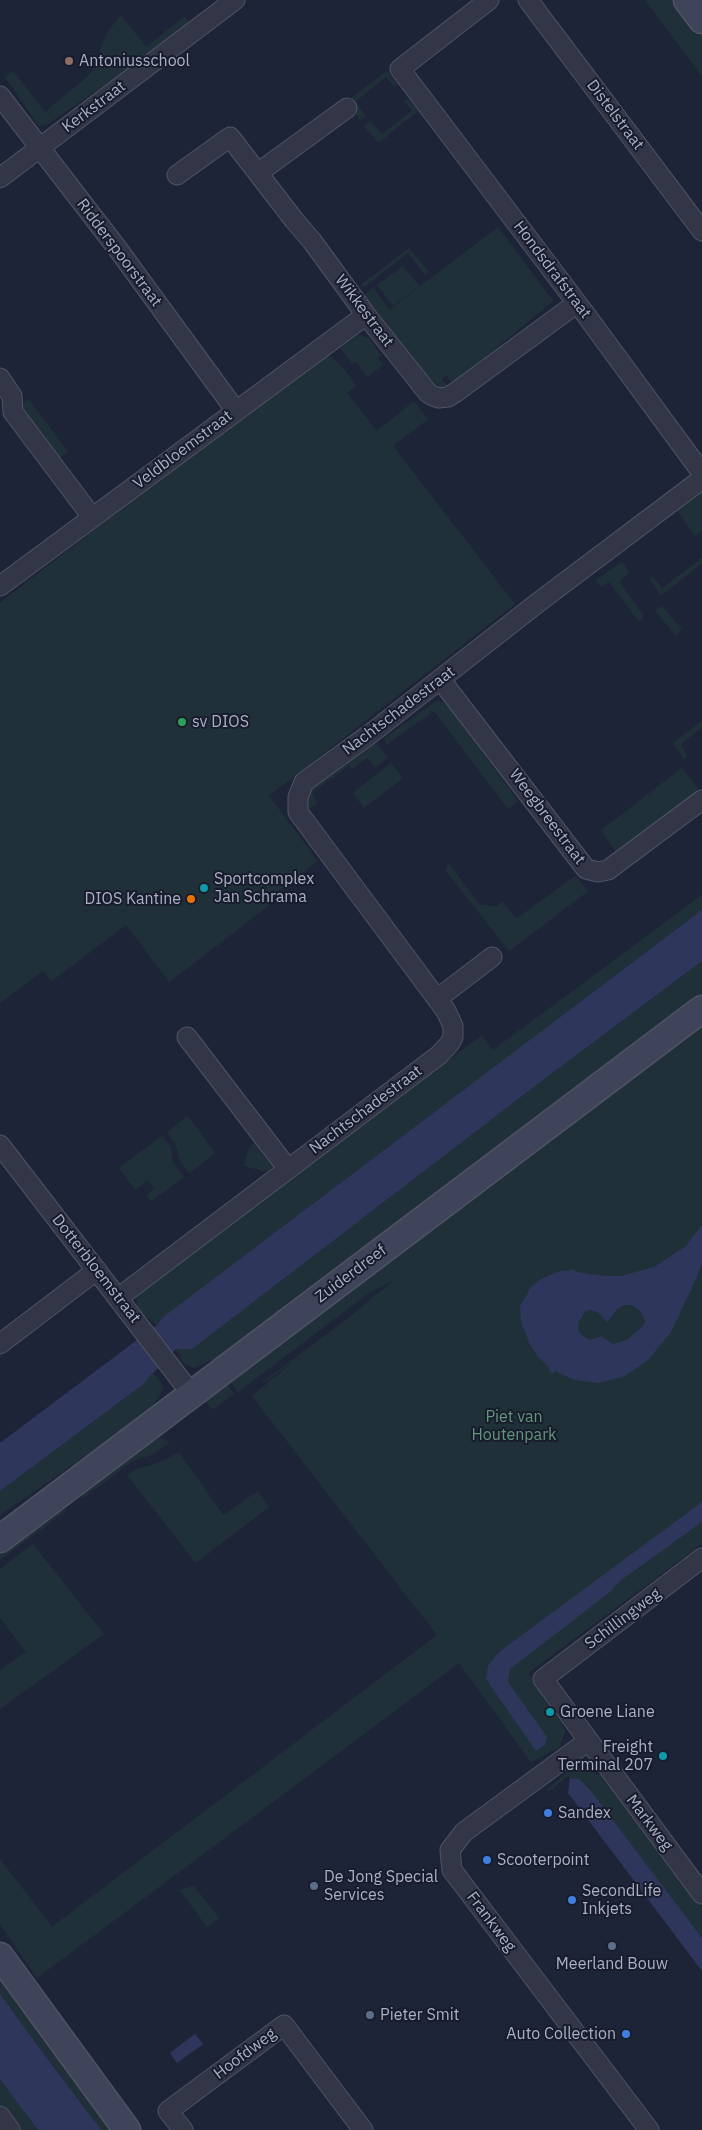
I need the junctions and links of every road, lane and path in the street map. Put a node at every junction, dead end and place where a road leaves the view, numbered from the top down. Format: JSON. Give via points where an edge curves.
{"nodes":[{"id":1,"x":489,"y":0,"type":"edge"},
{"id":2,"x":528,"y":0,"type":"edge"},
{"id":3,"x":687,"y":0,"type":"edge"},
{"id":4,"x":230,"y":1,"type":"edge"},
{"id":5,"x":702,"y":20,"type":"edge"},
{"id":6,"x":0,"y":96,"type":"edge"},
{"id":7,"x":347,"y":108,"type":"dead end"},
{"id":8,"x":40,"y":149,"type":"junction"},
{"id":9,"x":258,"y":173,"type":"junction"},
{"id":10,"x":176,"y":175,"type":"dead end"},
{"id":11,"x":0,"y":178,"type":"edge"},
{"id":12,"x":702,"y":231,"type":"edge"},
{"id":13,"x":577,"y":303,"type":"junction"},
{"id":14,"x":366,"y":315,"type":"junction"},
{"id":15,"x":0,"y":378,"type":"edge"},
{"id":16,"x":236,"y":411,"type":"junction"},
{"id":17,"x":702,"y":473,"type":"edge"},
{"id":18,"x":702,"y":479,"type":"edge"},
{"id":19,"x":92,"y":517,"type":"junction"},
{"id":20,"x":0,"y":586,"type":"edge"},
{"id":21,"x":440,"y":679,"type":"junction"},
{"id":22,"x":702,"y":800,"type":"edge"},
{"id":23,"x":492,"y":957,"type":"dead end"},
{"id":24,"x":436,"y":999,"type":"junction"},
{"id":25,"x":702,"y":1009,"type":"edge"},
{"id":26,"x":187,"y":1037,"type":"dead end"},
{"id":27,"x":0,"y":1145,"type":"edge"},
{"id":28,"x":288,"y":1169,"type":"junction"},
{"id":29,"x":97,"y":1270,"type":"junction"},
{"id":30,"x":118,"y":1298,"type":"junction"},
{"id":31,"x":0,"y":1344,"type":"edge"},
{"id":32,"x":193,"y":1392,"type":"junction"},
{"id":33,"x":0,"y":1539,"type":"edge"},
{"id":34,"x":702,"y":1558,"type":"edge"},
{"id":35,"x":544,"y":1679,"type":"joint"},
{"id":36,"x":588,"y":1742,"type":"junction"},
{"id":37,"x":702,"y":1894,"type":"edge"},
{"id":38,"x":0,"y":1956,"type":"edge"},
{"id":39,"x":0,"y":2116,"type":"edge"},
{"id":40,"x":10,"y":2130,"type":"edge"},
{"id":41,"x":128,"y":2130,"type":"edge"},
{"id":42,"x":183,"y":2130,"type":"edge"},
{"id":43,"x":363,"y":2130,"type":"edge"},
{"id":44,"x":649,"y":2130,"type":"edge"}],
"edges":[{"from":1,"to":13,"type":"street","name":"Hondsdrafstraat","via":[[400,69]]},
{"from":2,"to":12,"type":"street","name":"Distelstraat"},
{"from":3,"to":5,"type":"street"},
{"from":4,"to":8,"type":"street","name":"Kerkstraat"},
{"from":6,"to":8,"type":"street","name":"Ridderspoorstraat"},
{"from":7,"to":9,"type":"street"},
{"from":8,"to":11,"type":"street","name":"Kerkstraat"},
{"from":8,"to":16,"type":"street","name":"Ridderspoorstraat"},
{"from":9,"to":10,"type":"street","name":"Wikkestraat","via":[[230,136]]},
{"from":9,"to":14,"type":"street","name":"Wikkestraat"},
{"from":13,"to":14,"type":"street","name":"Wikkestraat","via":[[456,392],[439,398],[428,393]]},
{"from":13,"to":17,"type":"street","name":"Hondsdrafstraat"},
{"from":14,"to":16,"type":"street","name":"Veldbloemstraat"},
{"from":15,"to":19,"type":"street","via":[[12,396],[13,412]]},
{"from":16,"to":19,"type":"street","name":"Veldbloemstraat"},
{"from":18,"to":21,"type":"street","name":"Nachtschadestraat"},
{"from":19,"to":20,"type":"street","name":"Veldbloemstraat"},
{"from":21,"to":22,"type":"street","name":"Weegbreestraat","via":[[586,869],[603,872],[613,867]]},
{"from":21,"to":24,"type":"street","name":"Nachtschadestraat","via":[[304,782],[298,797],[298,812]]},
{"from":23,"to":24,"type":"street"},
{"from":24,"to":28,"type":"street","name":"Nachtschadestraat","via":[[453,1026],[448,1046]]},
{"from":25,"to":32,"type":"street","name":"Zuiderdreef"},
{"from":26,"to":28,"type":"street"},
{"from":27,"to":29,"type":"street","name":"Dotterbloemstraat"},
{"from":28,"to":30,"type":"street","name":"Nachtschadestraat"},
{"from":29,"to":30,"type":"street","name":"Dotterbloemstraat"},
{"from":29,"to":31,"type":"street"},
{"from":30,"to":32,"type":"street","name":"Dotterbloemstraat"},
{"from":32,"to":33,"type":"street","name":"Zuiderdreef"},
{"from":34,"to":35,"type":"street","name":"Schillingweg"},
{"from":35,"to":36,"type":"street","name":"Markweg"},
{"from":36,"to":37,"type":"street","name":"Markweg"},
{"from":36,"to":44,"type":"street","name":"Frankweg","via":[[464,1832],[450,1850],[452,1870]]},
{"from":38,"to":41,"type":"street"},
{"from":39,"to":40,"type":"street"},
{"from":42,"to":43,"type":"street","name":"Hoofdweg","via":[[168,2111],[284,2025]]}]}
